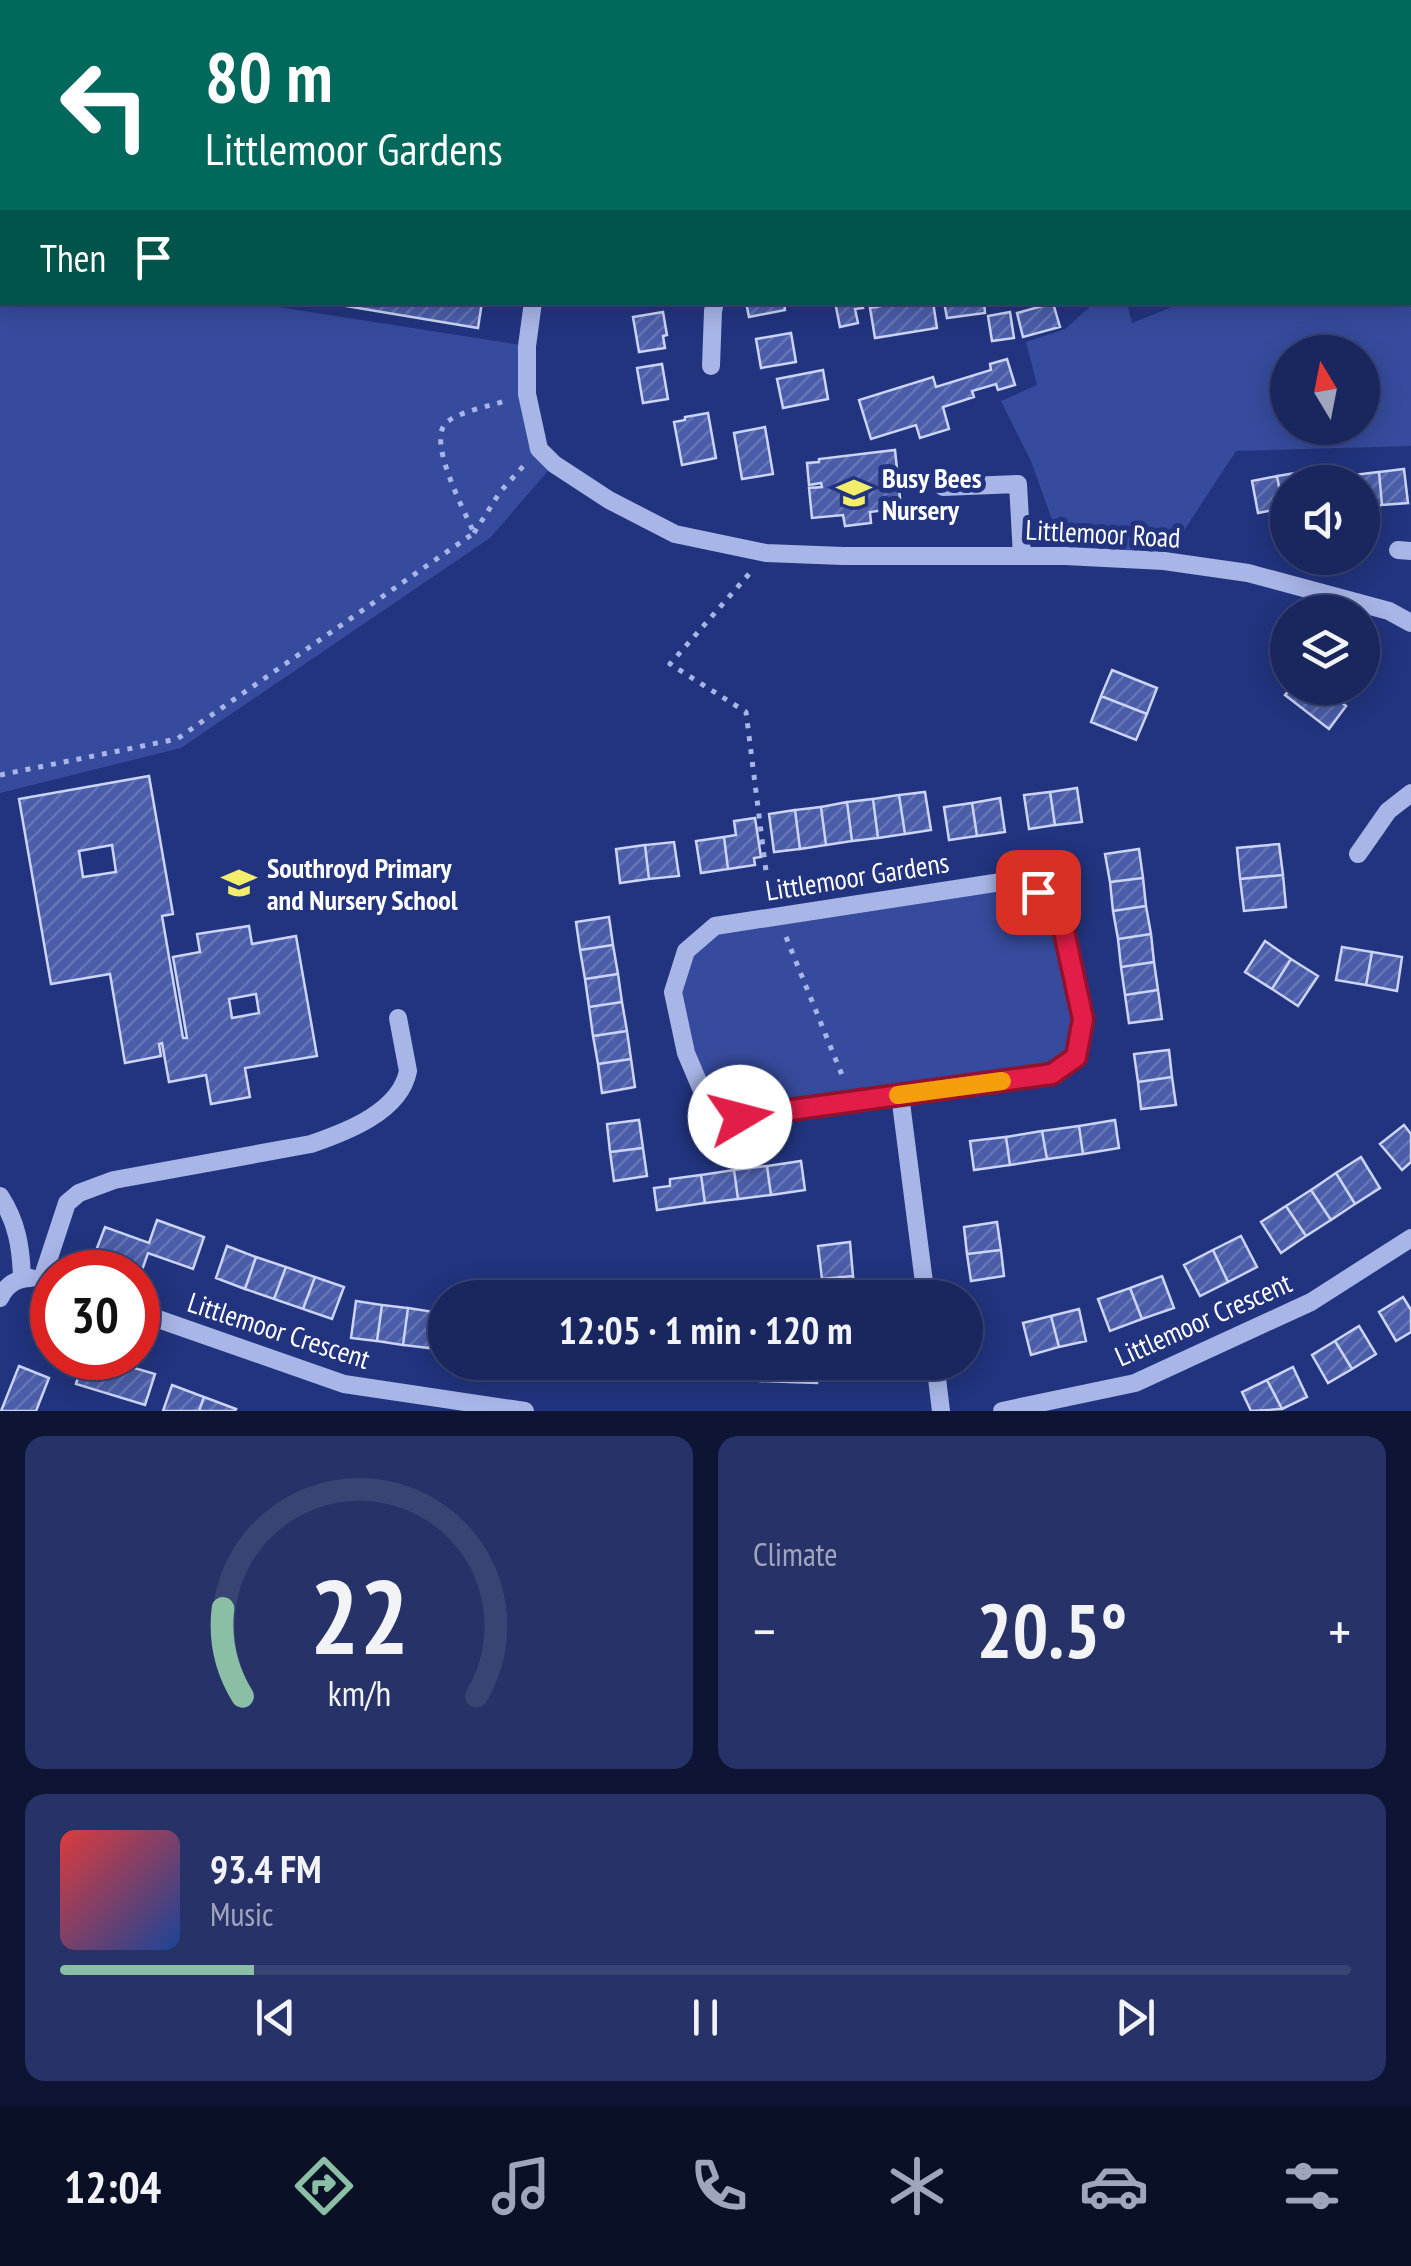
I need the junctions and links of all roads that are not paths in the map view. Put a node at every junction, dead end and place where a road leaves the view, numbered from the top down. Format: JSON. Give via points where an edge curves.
{"nodes":[{"id":1,"x":533,"y":305,"type":"edge"},
{"id":2,"x":714,"y":305,"type":"edge"},
{"id":3,"x":712,"y":366,"type":"dead end"},
{"id":4,"x":944,"y":487,"type":"dead end"},
{"id":5,"x":1022,"y":556,"type":"junction"},
{"id":6,"x":1411,"y":623,"type":"edge"},
{"id":7,"x":1411,"y":793,"type":"edge"},
{"id":8,"x":1358,"y":854,"type":"dead end"},
{"id":9,"x":398,"y":1018,"type":"dead end"},
{"id":10,"x":900,"y":1094,"type":"junction"},
{"id":11,"x":0,"y":1196,"type":"edge"},
{"id":12,"x":1411,"y":1238,"type":"edge"},
{"id":13,"x":48,"y":1250,"type":"edge"},
{"id":14,"x":30,"y":1262,"type":"edge"},
{"id":15,"x":30,"y":1280,"type":"edge"},
{"id":16,"x":924,"y":1280,"type":"edge"},
{"id":17,"x":0,"y":1298,"type":"edge"},
{"id":18,"x":160,"y":1320,"type":"edge"},
{"id":19,"x":937,"y":1380,"type":"edge"},
{"id":20,"x":525,"y":1411,"type":"edge"},
{"id":21,"x":941,"y":1411,"type":"edge"},
{"id":22,"x":1002,"y":1411,"type":"edge"}],
"edges":[{"from":1,"to":5,"type":"street","name":"Littlemoor Road","via":[[527,394],[539,448],[608,500],[675,534],[766,553]]},
{"from":2,"to":3,"type":"street"},
{"from":4,"to":5,"type":"street","via":[[1018,484]]},
{"from":5,"to":6,"type":"street","name":"Littlemoor Road","via":[[1164,561],[1248,573],[1389,611]]},
{"from":7,"to":8,"type":"street","via":[[1388,811]]},
{"from":9,"to":13,"type":"street","via":[[408,1071],[375,1116],[311,1144],[114,1180],[79,1193],[67,1203]]},
{"from":10,"to":10,"type":"street","name":"Littlemoor Gardens","via":[[1052,1074],[1076,1057],[1083,1019],[1060,913],[1038,892],[1014,880],[715,926],[686,951],[673,992],[686,1053],[703,1092],[740,1117]]},
{"from":10,"to":16,"type":"street"},
{"from":11,"to":14,"type":"street"},
{"from":12,"to":22,"type":"street","name":"Littlemoor Crescent","via":[[1312,1302],[1135,1384]]},
{"from":15,"to":17,"type":"street","via":[[12,1283]]},
{"from":18,"to":20,"type":"street","name":"Littlemoor Crescent","via":[[344,1384]]},
{"from":19,"to":21,"type":"street"}]}
